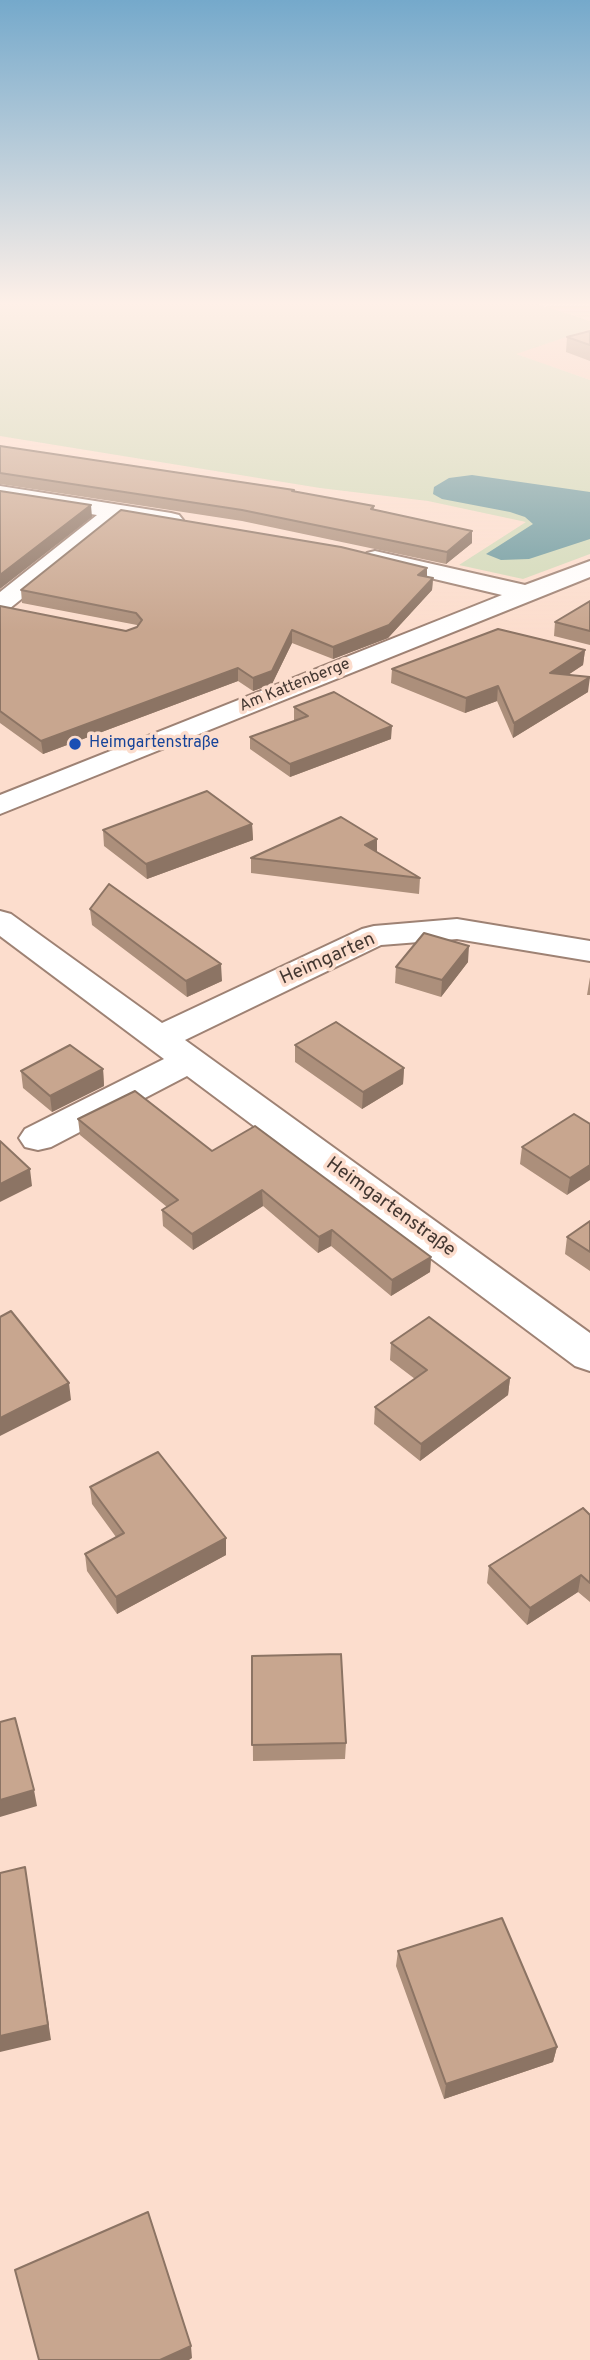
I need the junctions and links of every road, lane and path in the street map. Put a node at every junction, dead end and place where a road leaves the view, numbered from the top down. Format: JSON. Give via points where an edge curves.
{"nodes":[{"id":1,"x":0,"y":493,"type":"edge"},
{"id":2,"x":117,"y":511,"type":"junction"},
{"id":3,"x":192,"y":523,"type":"edge"},
{"id":4,"x":354,"y":554,"type":"edge"},
{"id":5,"x":590,"y":568,"type":"edge"},
{"id":6,"x":526,"y":593,"type":"junction"},
{"id":7,"x":0,"y":606,"type":"edge"},
{"id":8,"x":26,"y":613,"type":"edge"},
{"id":9,"x":453,"y":622,"type":"junction"},
{"id":10,"x":491,"y":631,"type":"edge"},
{"id":11,"x":0,"y":804,"type":"edge"},
{"id":12,"x":0,"y":921,"type":"edge"},
{"id":13,"x":590,"y":951,"type":"edge"},
{"id":14,"x":160,"y":1038,"type":"junction"},
{"id":15,"x":190,"y":1060,"type":"junction"},
{"id":16,"x":38,"y":1138,"type":"dead end"},
{"id":17,"x":590,"y":1355,"type":"edge"}],
"edges":[{"from":1,"to":2,"type":"street"},
{"from":2,"to":3,"type":"street"},
{"from":2,"to":7,"type":"street"},
{"from":4,"to":6,"type":"street"},
{"from":5,"to":6,"type":"street","name":"Am Kattenberge"},
{"from":6,"to":9,"type":"street","name":"Am Kattenberge"},
{"from":7,"to":8,"type":"street"},
{"from":9,"to":10,"type":"street"},
{"from":9,"to":11,"type":"street","name":"Am Kattenberge"},
{"from":12,"to":14,"type":"street","name":"Heimgartenstraße"},
{"from":13,"to":14,"type":"street","name":"Heimgarten","via":[[457,929],[374,936]]},
{"from":14,"to":15,"type":"street","name":"Heimgartenstraße"},
{"from":15,"to":16,"type":"street"},
{"from":15,"to":17,"type":"street","name":"Heimgartenstraße"}]}
